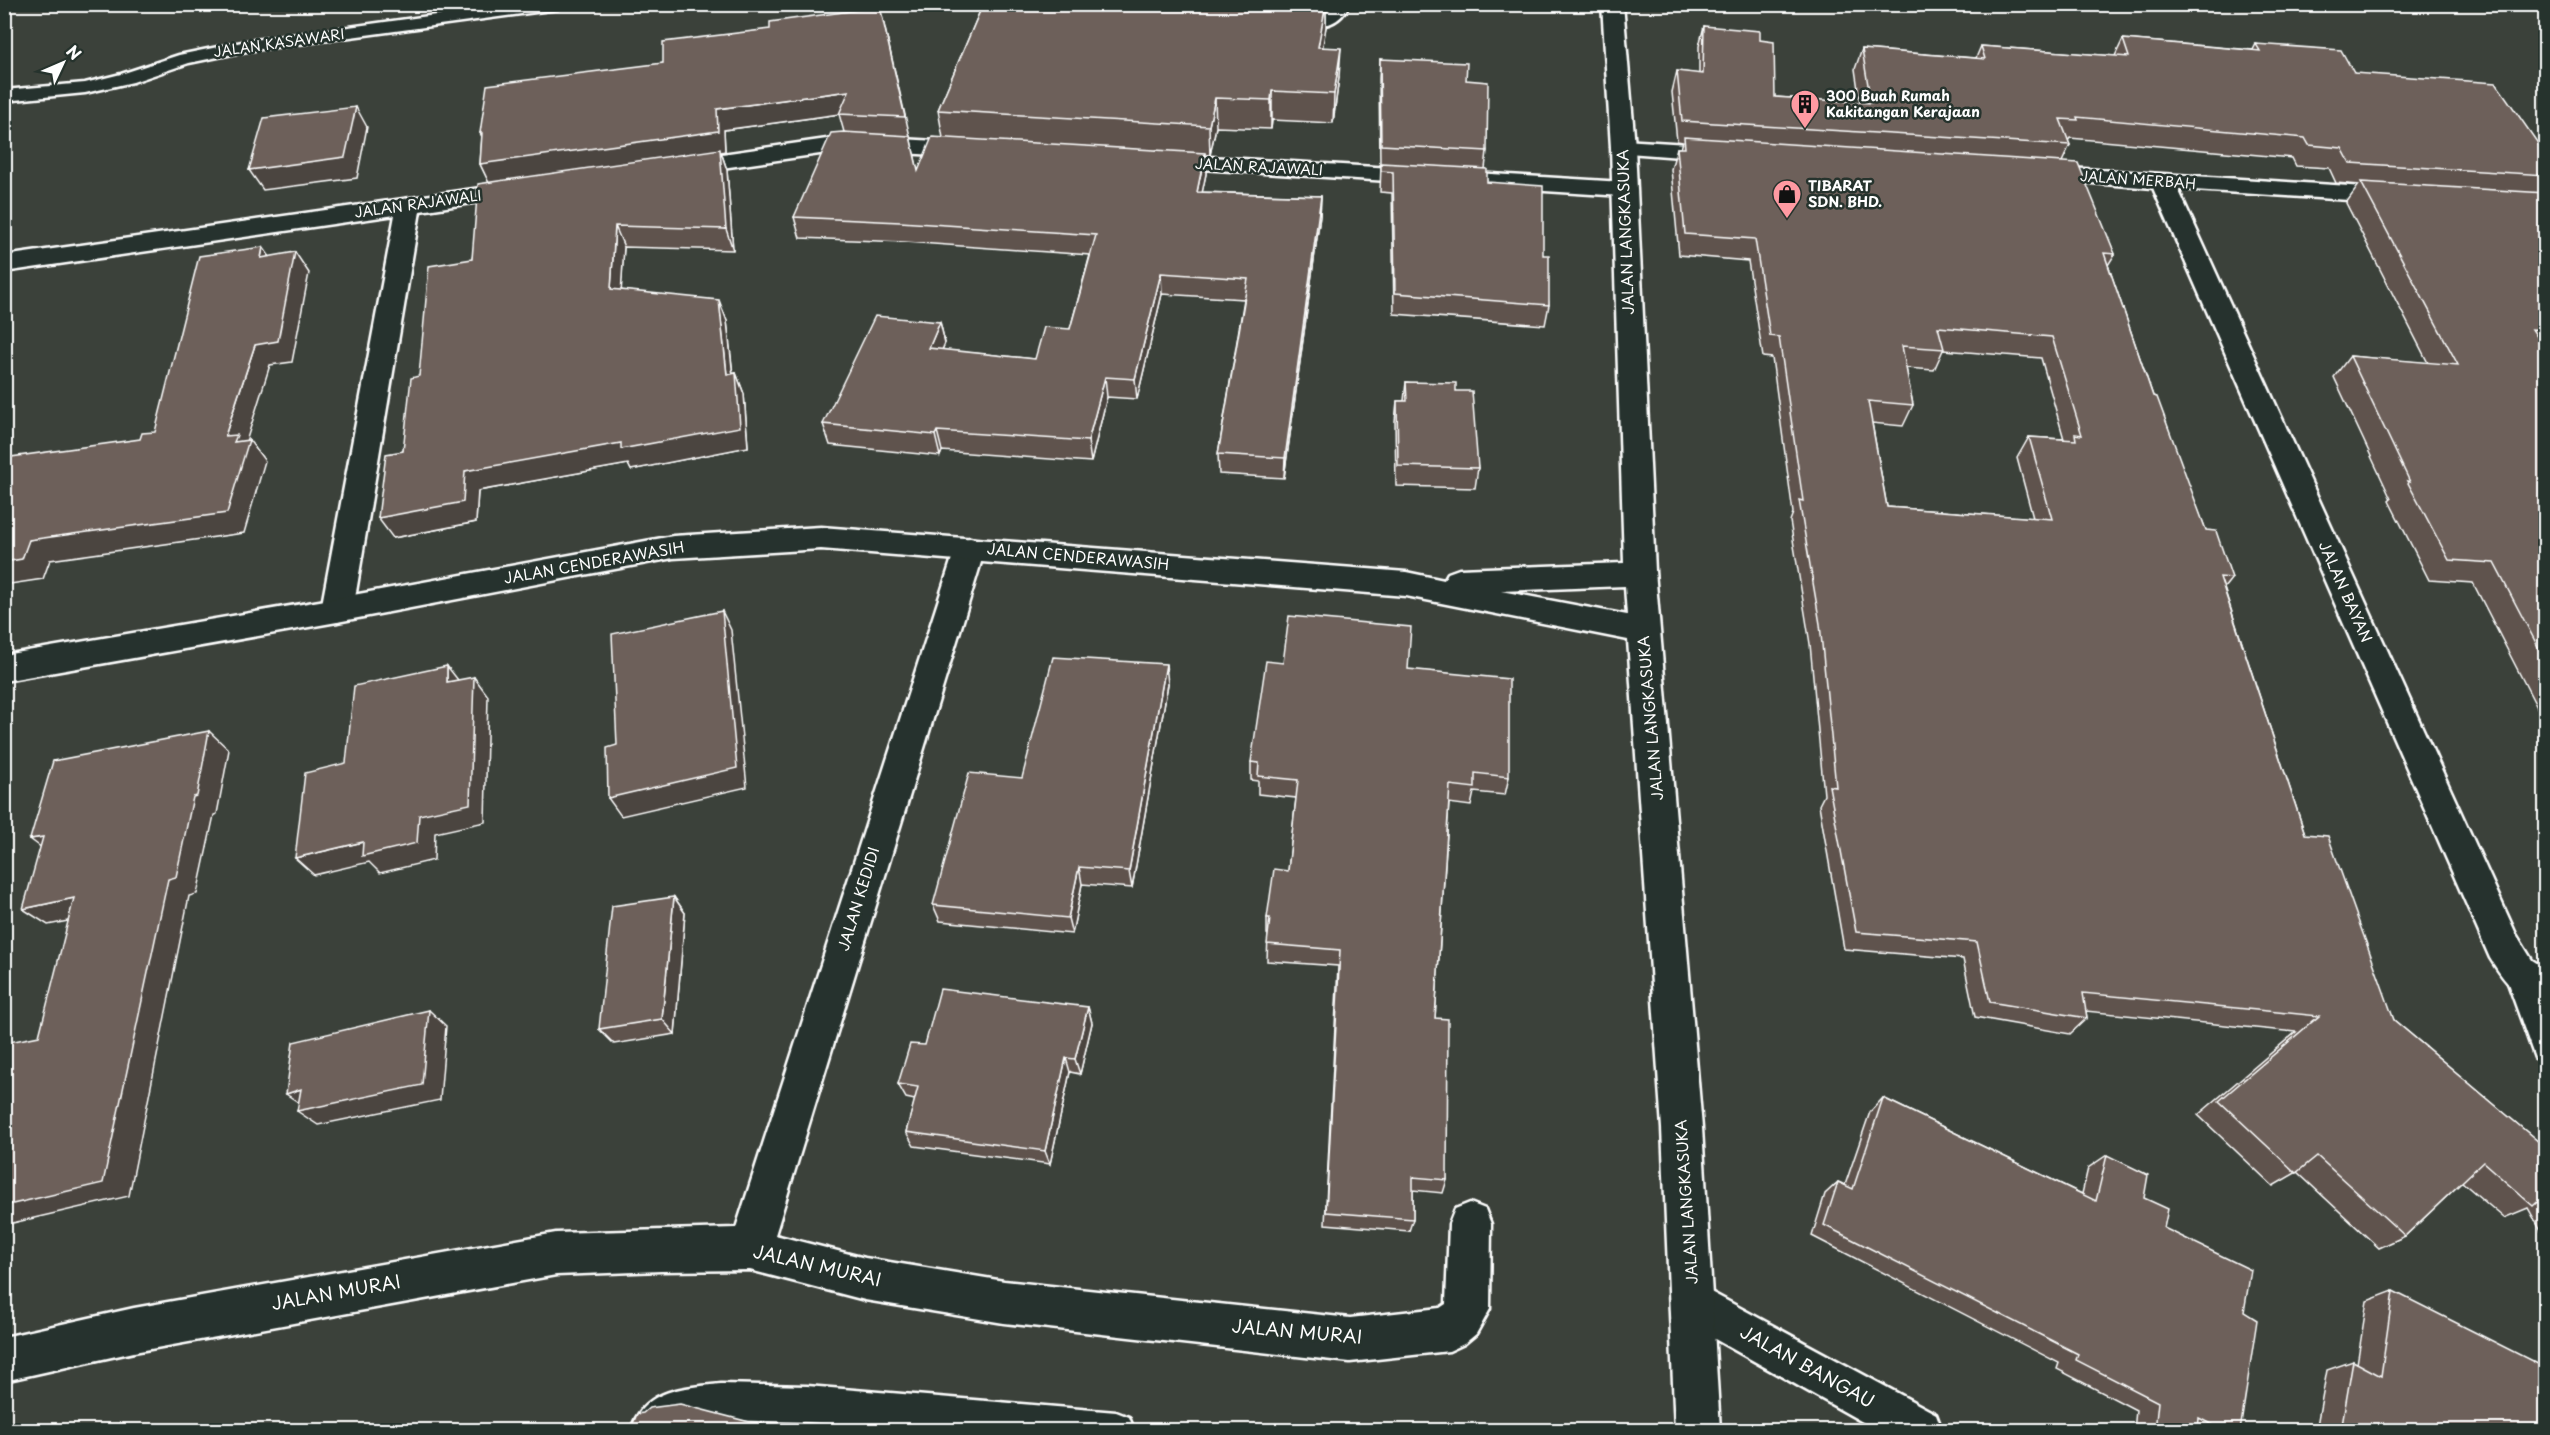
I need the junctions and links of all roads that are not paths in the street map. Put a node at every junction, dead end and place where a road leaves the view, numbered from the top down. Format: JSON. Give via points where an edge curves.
{"nodes":[{"id":1,"x":558,"y":4,"type":"edge"},
{"id":2,"x":1341,"y":4,"type":"edge"},
{"id":3,"x":1612,"y":4,"type":"edge"},
{"id":4,"x":1277,"y":18,"type":"edge"},
{"id":5,"x":4,"y":96,"type":"edge"},
{"id":6,"x":1623,"y":147,"type":"junction"},
{"id":7,"x":991,"y":151,"type":"edge"},
{"id":8,"x":1740,"y":154,"type":"edge"},
{"id":9,"x":1134,"y":160,"type":"edge"},
{"id":10,"x":658,"y":170,"type":"edge"},
{"id":11,"x":2021,"y":172,"type":"edge"},
{"id":12,"x":2162,"y":181,"type":"junction"},
{"id":13,"x":539,"y":187,"type":"edge"},
{"id":14,"x":1623,"y":189,"type":"junction"},
{"id":15,"x":2418,"y":198,"type":"edge"},
{"id":16,"x":409,"y":206,"type":"junction"},
{"id":17,"x":4,"y":264,"type":"edge"},
{"id":18,"x":970,"y":549,"type":"junction"},
{"id":19,"x":1640,"y":574,"type":"junction"},
{"id":20,"x":1406,"y":584,"type":"junction"},
{"id":21,"x":337,"y":610,"type":"junction"},
{"id":22,"x":1644,"y":631,"type":"junction"},
{"id":23,"x":4,"y":668,"type":"edge"},
{"id":24,"x":2519,"y":972,"type":"junction"},
{"id":25,"x":2546,"y":990,"type":"edge"},
{"id":26,"x":2546,"y":1047,"type":"edge"},
{"id":27,"x":1470,"y":1224,"type":"dead end"},
{"id":28,"x":750,"y":1249,"type":"junction"},
{"id":29,"x":1694,"y":1304,"type":"junction"},
{"id":30,"x":4,"y":1359,"type":"edge"},
{"id":31,"x":1904,"y":1426,"type":"edge"},
{"id":32,"x":1072,"y":1429,"type":"edge"},
{"id":33,"x":649,"y":1431,"type":"edge"},
{"id":34,"x":1116,"y":1431,"type":"edge"},
{"id":35,"x":1698,"y":1431,"type":"edge"}],
"edges":[{"from":1,"to":5,"type":"lane","name":"JALAN KASAWARI","via":[[247,46],[184,59],[85,88]]},
{"from":2,"to":4,"type":"lane","via":[[1339,14],[1330,20]]},
{"from":3,"to":6,"type":"street","name":"JALAN LANGKASUKA"},
{"from":6,"to":8,"type":"street"},
{"from":6,"to":14,"type":"street","name":"JALAN LANGKASUKA"},
{"from":7,"to":10,"type":"street","via":[[848,143]]},
{"from":9,"to":14,"type":"street","name":"JALAN RAJAWALI"},
{"from":11,"to":12,"type":"street","name":"JALAN MERBAH"},
{"from":12,"to":15,"type":"street","name":"JALAN MERBAH"},
{"from":12,"to":24,"type":"street","name":"JALAN BAYAN","via":[[2498,935]]},
{"from":13,"to":16,"type":"street","name":"JALAN RAJAWALI"},
{"from":14,"to":19,"type":"street","name":"JALAN LANGKASUKA"},
{"from":16,"to":17,"type":"street","name":"JALAN RAJAWALI"},
{"from":16,"to":21,"type":"street"},
{"from":18,"to":20,"type":"street","name":"JALAN CENDERAWASIH"},
{"from":18,"to":21,"type":"street","name":"JALAN CENDERAWASIH","via":[[821,538],[673,547]]},
{"from":18,"to":28,"type":"street","name":"JALAN KEDIDI"},
{"from":19,"to":20,"type":"street","name":"JALAN CENDERAWASIH"},
{"from":19,"to":22,"type":"street","name":"JALAN LANGKASUKA"},
{"from":20,"to":22,"type":"street","name":"JALAN CENDERAWASIH"},
{"from":21,"to":23,"type":"street","name":"JALAN CENDERAWASIH"},
{"from":22,"to":29,"type":"street","name":"JALAN LANGKASUKA"},
{"from":24,"to":25,"type":"street","name":"JALAN BAYAN"},
{"from":24,"to":26,"type":"lane"},
{"from":27,"to":28,"type":"street","name":"JALAN MURAI","via":[[1468,1309],[1461,1319],[1449,1329],[1350,1340],[1004,1302],[865,1279]]},
{"from":28,"to":30,"type":"street","name":"JALAN MURAI","via":[[556,1254],[134,1329]]},
{"from":29,"to":31,"type":"street","name":"JALAN BANGAU"},
{"from":29,"to":35,"type":"street","name":"JALAN LANGKASUKA"},
{"from":32,"to":33,"type":"lane","via":[[807,1404],[721,1402],[674,1407]]},
{"from":32,"to":34,"type":"lane"}]}
